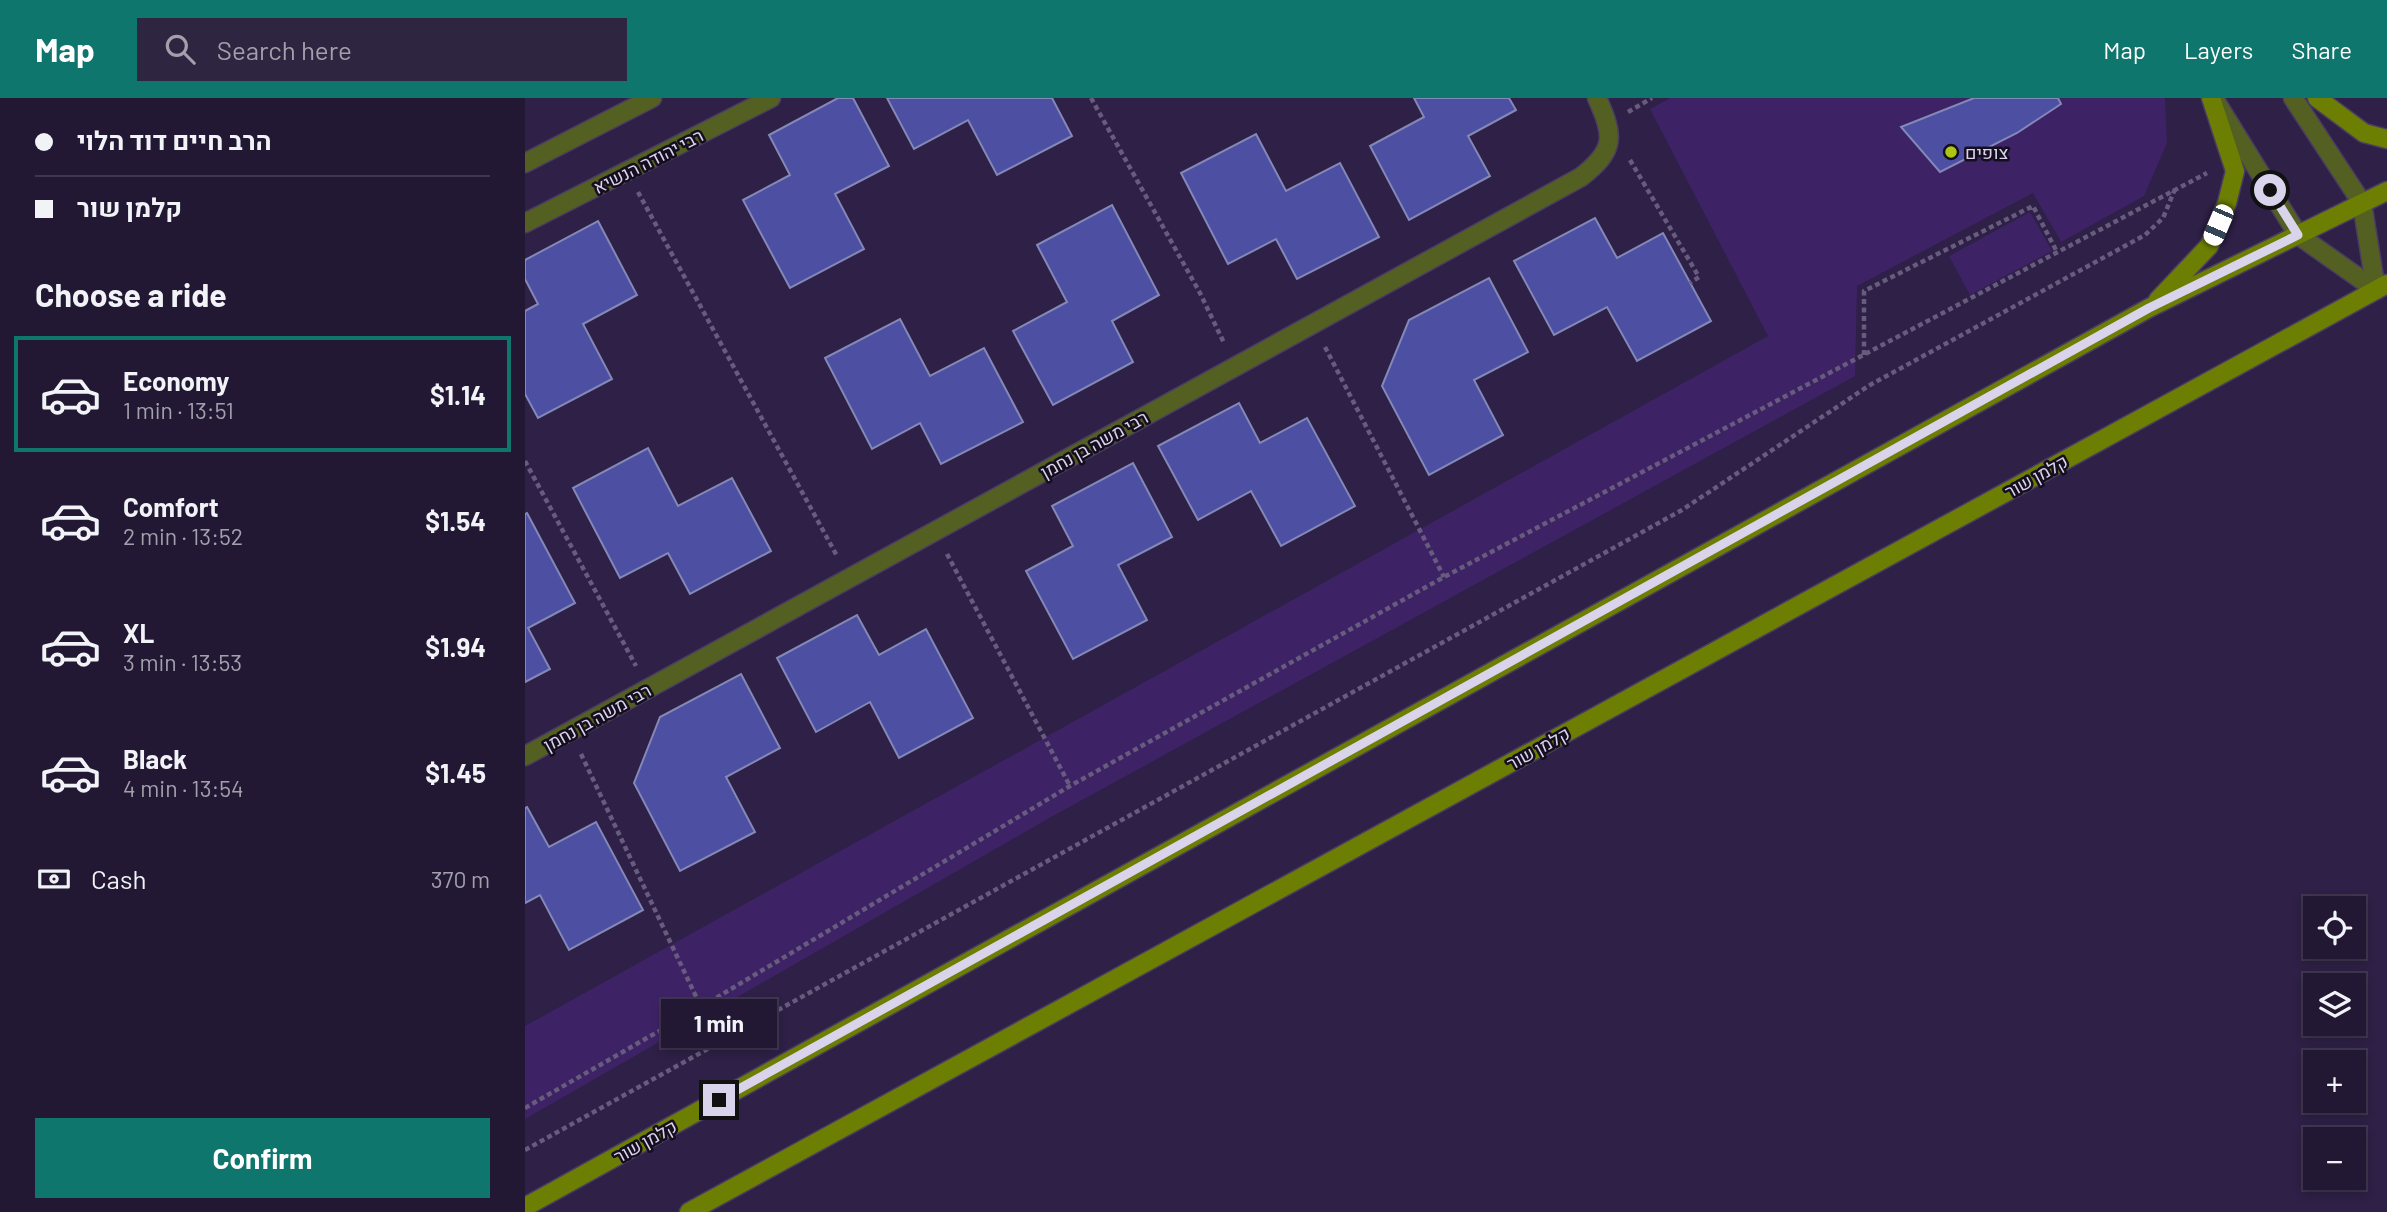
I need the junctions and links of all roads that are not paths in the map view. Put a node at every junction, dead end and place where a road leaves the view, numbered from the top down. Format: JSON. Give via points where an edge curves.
{"nodes":[{"id":1,"x":652,"y":98,"type":"edge"},
{"id":2,"x":771,"y":98,"type":"edge"},
{"id":3,"x":1597,"y":98,"type":"edge"},
{"id":4,"x":2213,"y":98,"type":"edge"},
{"id":5,"x":2293,"y":98,"type":"edge"},
{"id":6,"x":2317,"y":98,"type":"edge"},
{"id":7,"x":2387,"y":139,"type":"edge"},
{"id":8,"x":525,"y":163,"type":"edge"},
{"id":9,"x":2387,"y":191,"type":"edge"},
{"id":10,"x":2362,"y":203,"type":"junction"},
{"id":11,"x":525,"y":223,"type":"edge"},
{"id":12,"x":2298,"y":235,"type":"junction"},
{"id":13,"x":2381,"y":287,"type":"edge"},
{"id":14,"x":2149,"y":308,"type":"junction"},
{"id":15,"x":525,"y":756,"type":"edge"},
{"id":16,"x":525,"y":1207,"type":"edge"},
{"id":17,"x":689,"y":1212,"type":"edge"}],
"edges":[{"from":1,"to":8,"type":"street"},
{"from":2,"to":11,"type":"street","name":"רבי יהודה הנשיא"},
{"from":3,"to":15,"type":"street","name":"רבי משה בן נחמן","via":[[1609,123],[1610,140],[1605,154],[1581,177]]},
{"from":4,"to":12,"type":"street"},
{"from":4,"to":14,"type":"main road","via":[[2235,171],[2227,204],[2209,246]]},
{"from":5,"to":10,"type":"street"},
{"from":6,"to":7,"type":"main road","via":[[2364,133]]},
{"from":9,"to":10,"type":"main road","name":"קלמן שור"},
{"from":10,"to":12,"type":"main road","name":"קלמן שור"},
{"from":10,"to":13,"type":"street"},
{"from":12,"to":13,"type":"street"},
{"from":12,"to":14,"type":"main road","name":"קלמן שור"},
{"from":13,"to":17,"type":"main road","name":"קלמן שור"},
{"from":14,"to":16,"type":"main road","name":"קלמן שור"}]}
